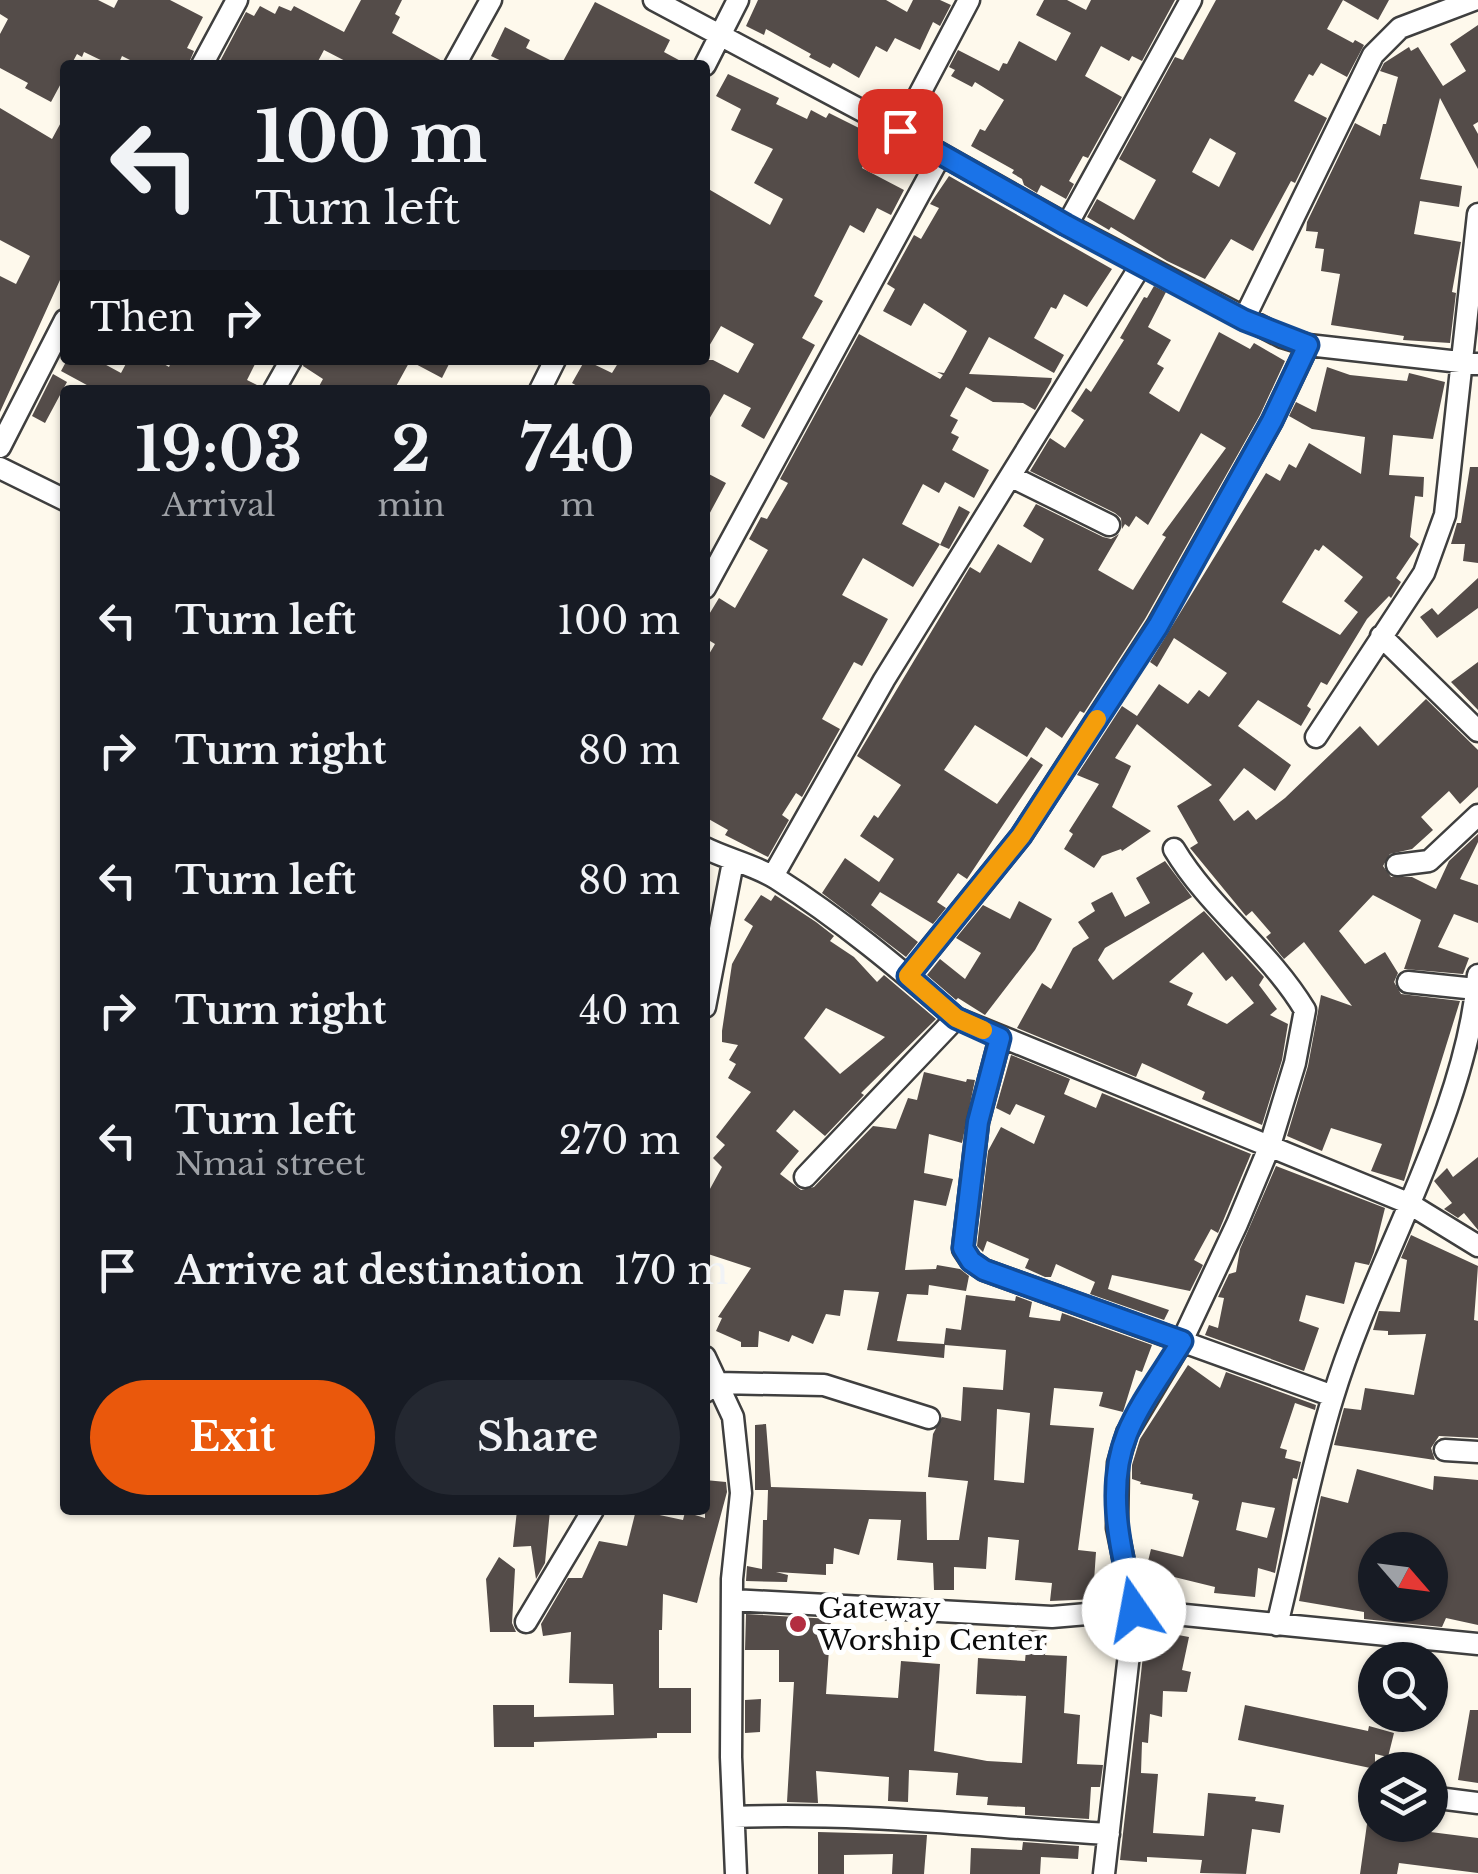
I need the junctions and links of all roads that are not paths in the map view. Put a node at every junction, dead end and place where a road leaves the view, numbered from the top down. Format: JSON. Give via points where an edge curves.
{"nodes":[{"id":1,"x":238,"y":0,"type":"edge"},
{"id":2,"x":491,"y":0,"type":"edge"},
{"id":3,"x":654,"y":0,"type":"edge"},
{"id":4,"x":738,"y":0,"type":"edge"},
{"id":5,"x":969,"y":0,"type":"edge"},
{"id":6,"x":1191,"y":0,"type":"edge"},
{"id":7,"x":1474,"y":0,"type":"edge"},
{"id":8,"x":720,"y":36,"type":"junction"},
{"id":9,"x":205,"y":60,"type":"edge"},
{"id":10,"x":458,"y":60,"type":"edge"},
{"id":11,"x":708,"y":60,"type":"edge"},
{"id":12,"x":900,"y":131,"type":"junction"},
{"id":13,"x":940,"y":156,"type":"junction"},
{"id":14,"x":1478,"y":214,"type":"edge"},
{"id":15,"x":1066,"y":225,"type":"junction"},
{"id":16,"x":1141,"y":265,"type":"junction"},
{"id":17,"x":1244,"y":320,"type":"junction"},
{"id":18,"x":60,"y":330,"type":"edge"},
{"id":19,"x":1308,"y":345,"type":"junction"},
{"id":20,"x":1470,"y":363,"type":"edge"},
{"id":21,"x":0,"y":447,"type":"edge"},
{"id":22,"x":0,"y":468,"type":"edge"},
{"id":23,"x":1012,"y":477,"type":"junction"},
{"id":24,"x":60,"y":498,"type":"edge"},
{"id":25,"x":1109,"y":526,"type":"dead end"},
{"id":26,"x":710,"y":579,"type":"edge"},
{"id":27,"x":1381,"y":636,"type":"junction"},
{"id":28,"x":1478,"y":731,"type":"edge"},
{"id":29,"x":1316,"y":737,"type":"dead end"},
{"id":30,"x":1478,"y":815,"type":"edge"},
{"id":31,"x":1174,"y":849,"type":"dead end"},
{"id":32,"x":710,"y":851,"type":"edge"},
{"id":33,"x":732,"y":862,"type":"junction"},
{"id":34,"x":1397,"y":865,"type":"dead end"},
{"id":35,"x":773,"y":876,"type":"junction"},
{"id":36,"x":908,"y":976,"type":"junction"},
{"id":37,"x":710,"y":981,"type":"edge"},
{"id":38,"x":1408,"y":982,"type":"dead end"},
{"id":39,"x":1477,"y":982,"type":"edge"},
{"id":40,"x":956,"y":1018,"type":"junction"},
{"id":41,"x":1000,"y":1038,"type":"junction"},
{"id":42,"x":1270,"y":1146,"type":"junction"},
{"id":43,"x":804,"y":1178,"type":"dead end"},
{"id":44,"x":1408,"y":1203,"type":"junction"},
{"id":45,"x":1478,"y":1246,"type":"edge"},
{"id":46,"x":1182,"y":1341,"type":"junction"},
{"id":47,"x":711,"y":1387,"type":"edge"},
{"id":48,"x":1333,"y":1396,"type":"junction"},
{"id":49,"x":929,"y":1418,"type":"dead end"},
{"id":50,"x":1444,"y":1450,"type":"dead end"},
{"id":51,"x":1478,"y":1452,"type":"edge"},
{"id":52,"x":590,"y":1515,"type":"edge"},
{"id":53,"x":732,"y":1600,"type":"junction"},
{"id":54,"x":1134,"y":1610,"type":"junction"},
{"id":55,"x":526,"y":1622,"type":"dead end"},
{"id":56,"x":1277,"y":1625,"type":"junction"},
{"id":57,"x":1478,"y":1644,"type":"edge"},
{"id":58,"x":1448,"y":1799,"type":"edge"},
{"id":59,"x":1478,"y":1802,"type":"edge"},
{"id":60,"x":734,"y":1817,"type":"junction"},
{"id":61,"x":1108,"y":1834,"type":"junction"},
{"id":62,"x":736,"y":1874,"type":"edge"},
{"id":63,"x":1104,"y":1874,"type":"edge"}],
"edges":[{"from":1,"to":9,"type":"street"},
{"from":2,"to":10,"type":"street"},
{"from":3,"to":8,"type":"street"},
{"from":4,"to":8,"type":"street"},
{"from":5,"to":12,"type":"street"},
{"from":6,"to":15,"type":"street"},
{"from":7,"to":17,"type":"street","via":[[1400,28],[1373,55]]},
{"from":8,"to":11,"type":"street"},
{"from":8,"to":12,"type":"street"},
{"from":12,"to":13,"type":"street"},
{"from":13,"to":15,"type":"street"},
{"from":13,"to":26,"type":"street"},
{"from":14,"to":20,"type":"street"},
{"from":15,"to":16,"type":"street"},
{"from":16,"to":17,"type":"street"},
{"from":16,"to":23,"type":"street"},
{"from":17,"to":19,"type":"street"},
{"from":18,"to":21,"type":"street"},
{"from":19,"to":20,"type":"street"},
{"from":19,"to":36,"type":"street","via":[[1158,626],[1021,836]]},
{"from":20,"to":27,"type":"street","via":[[1445,516],[1424,573]]},
{"from":22,"to":24,"type":"street"},
{"from":23,"to":25,"type":"street"},
{"from":23,"to":35,"type":"street","via":[[884,680]]},
{"from":27,"to":28,"type":"street"},
{"from":27,"to":29,"type":"street"},
{"from":30,"to":34,"type":"street","via":[[1429,861]]},
{"from":31,"to":42,"type":"street","via":[[1305,1010]]},
{"from":32,"to":33,"type":"street"},
{"from":33,"to":35,"type":"street"},
{"from":33,"to":37,"type":"street"},
{"from":35,"to":36,"type":"street"},
{"from":36,"to":40,"type":"street"},
{"from":38,"to":39,"type":"street"},
{"from":39,"to":44,"type":"street","via":[[1459,1069]]},
{"from":40,"to":41,"type":"street"},
{"from":40,"to":43,"type":"street"},
{"from":41,"to":42,"type":"street"},
{"from":41,"to":46,"type":"street","via":[[978,1122],[963,1248],[984,1270]]},
{"from":42,"to":44,"type":"street"},
{"from":42,"to":46,"type":"street"},
{"from":44,"to":45,"type":"street"},
{"from":44,"to":48,"type":"street"},
{"from":46,"to":48,"type":"street"},
{"from":46,"to":54,"type":"street","via":[[1127,1433],[1118,1462],[1117,1528]]},
{"from":47,"to":49,"type":"street","via":[[824,1385]]},
{"from":47,"to":53,"type":"street","via":[[732,1417],[741,1492]]},
{"from":48,"to":56,"type":"street"},
{"from":50,"to":51,"type":"street"},
{"from":52,"to":55,"type":"street"},
{"from":53,"to":54,"type":"street","via":[[1052,1617]]},
{"from":53,"to":60,"type":"street"},
{"from":54,"to":56,"type":"street"},
{"from":54,"to":61,"type":"street"},
{"from":56,"to":57,"type":"street"},
{"from":58,"to":59,"type":"street"},
{"from":60,"to":61,"type":"street","via":[[823,1815]]},
{"from":60,"to":62,"type":"street"},
{"from":61,"to":63,"type":"street"}]}
